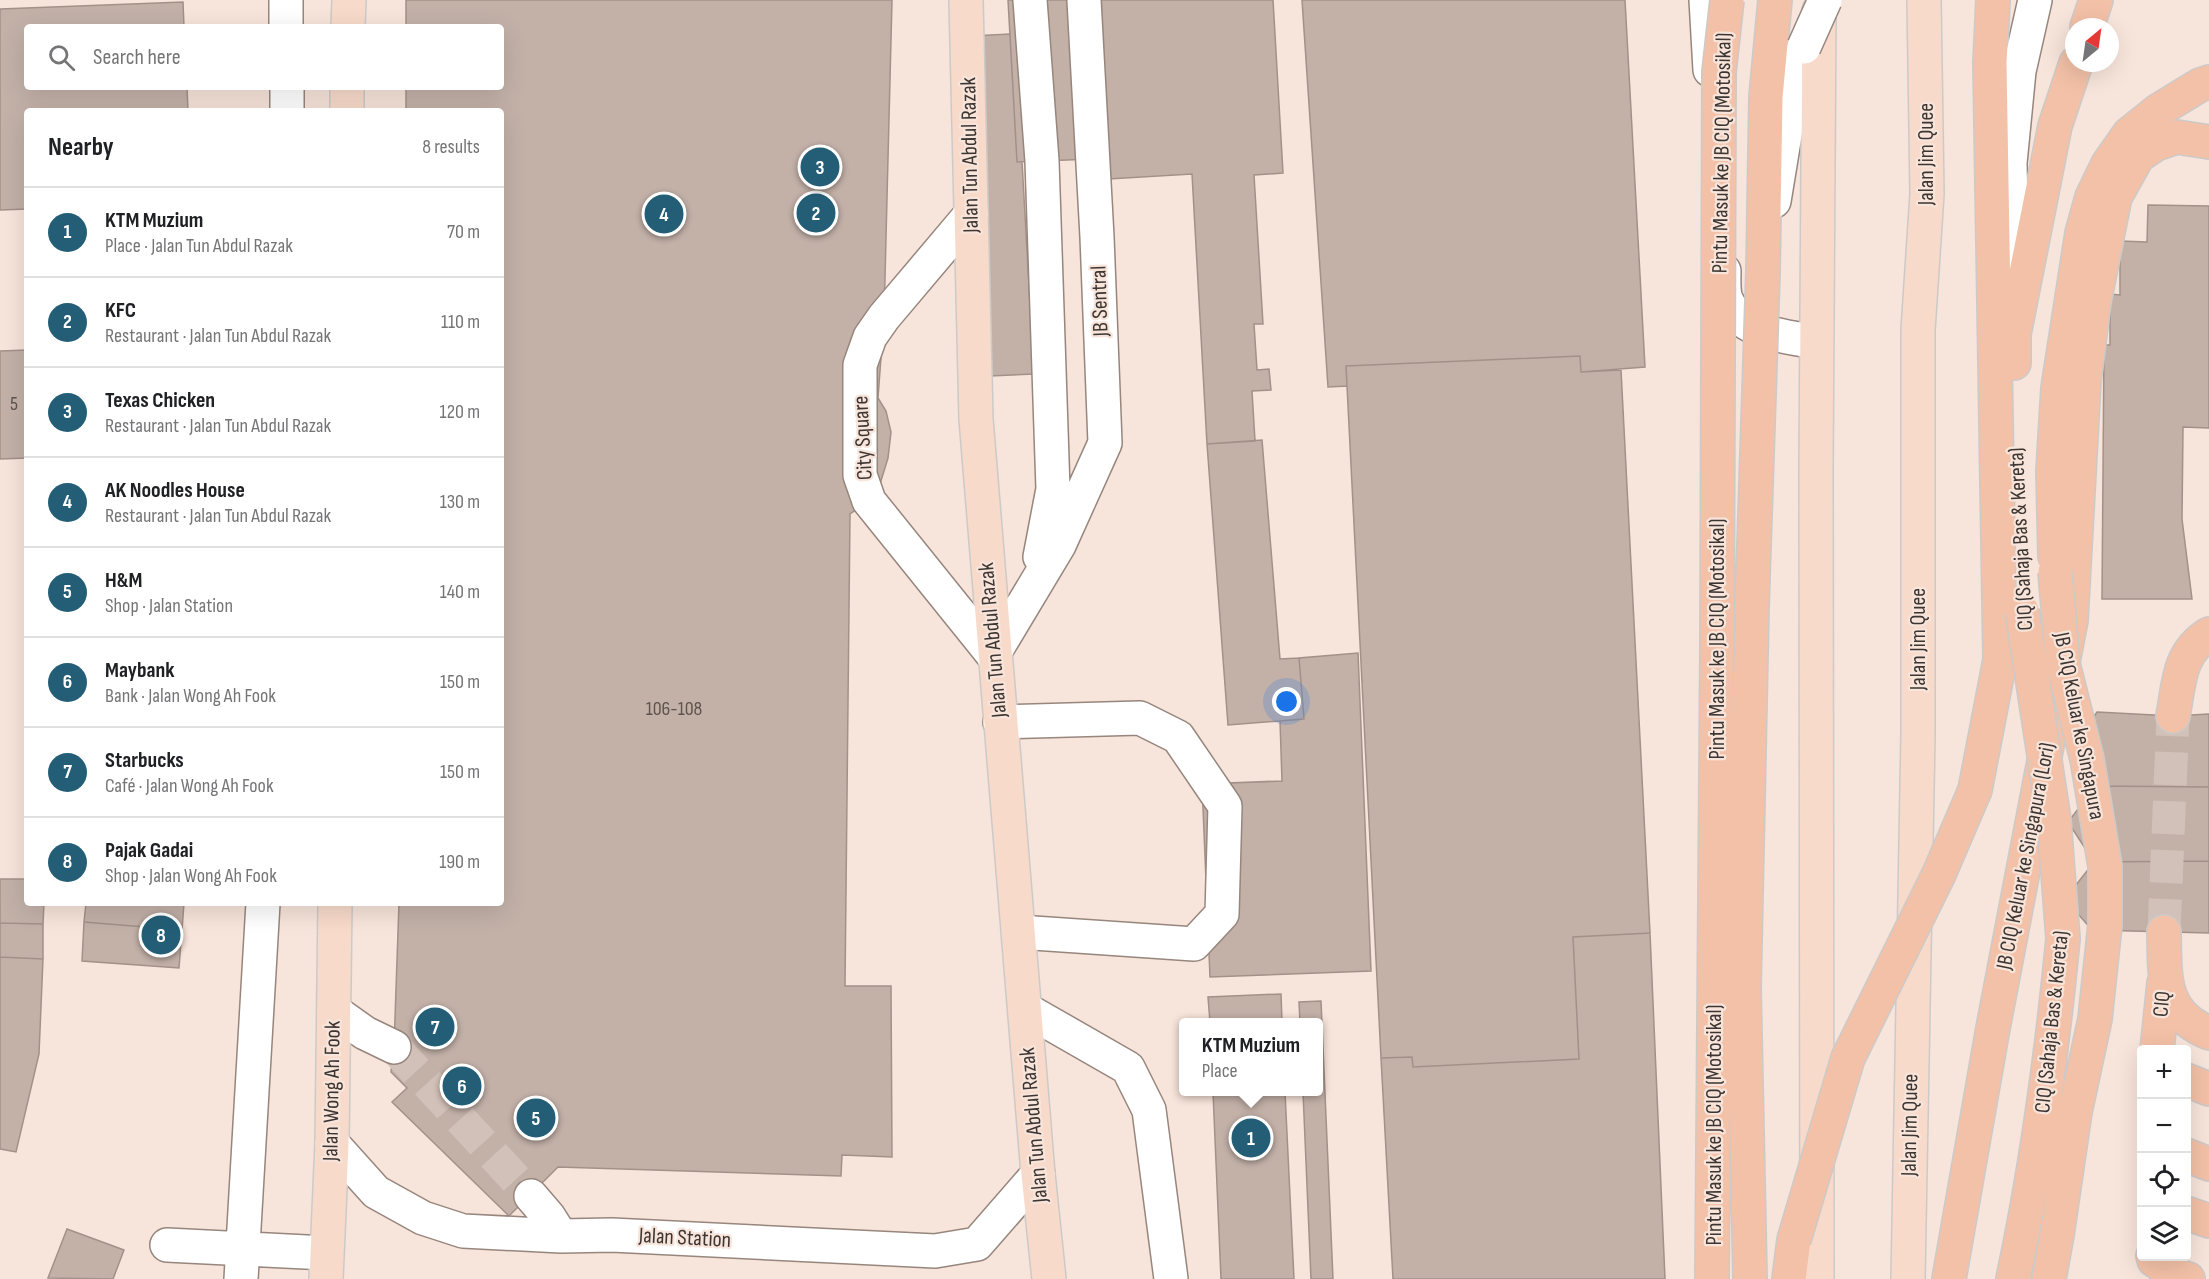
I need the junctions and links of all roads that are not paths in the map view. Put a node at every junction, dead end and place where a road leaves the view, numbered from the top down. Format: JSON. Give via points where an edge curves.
{"nodes":[{"id":1,"x":286,"y":0,"type":"edge"},
{"id":2,"x":349,"y":0,"type":"edge"},
{"id":3,"x":966,"y":0,"type":"edge"},
{"id":4,"x":1030,"y":0,"type":"edge"},
{"id":5,"x":1084,"y":0,"type":"edge"},
{"id":6,"x":1706,"y":0,"type":"edge"},
{"id":7,"x":1727,"y":0,"type":"edge"},
{"id":8,"x":1775,"y":0,"type":"edge"},
{"id":9,"x":1819,"y":0,"type":"edge"},
{"id":10,"x":1825,"y":0,"type":"edge"},
{"id":11,"x":1924,"y":0,"type":"edge"},
{"id":12,"x":1993,"y":0,"type":"edge"},
{"id":13,"x":2035,"y":0,"type":"edge"},
{"id":14,"x":2096,"y":0,"type":"edge"},
{"id":15,"x":2090,"y":18,"type":"edge"},
{"id":16,"x":286,"y":24,"type":"edge"},
{"id":17,"x":348,"y":24,"type":"edge"},
{"id":18,"x":2073,"y":72,"type":"edge"},
{"id":19,"x":2209,"y":82,"type":"edge"},
{"id":20,"x":287,"y":90,"type":"edge"},
{"id":21,"x":347,"y":90,"type":"edge"},
{"id":22,"x":287,"y":108,"type":"edge"},
{"id":23,"x":347,"y":108,"type":"edge"},
{"id":24,"x":2209,"y":142,"type":"edge"},
{"id":25,"x":971,"y":214,"type":"junction"},
{"id":26,"x":1763,"y":271,"type":"junction"},
{"id":27,"x":2014,"y":334,"type":"junction"},
{"id":28,"x":1816,"y":342,"type":"junction"},
{"id":29,"x":1035,"y":585,"type":"junction"},
{"id":30,"x":2209,"y":634,"type":"edge"},
{"id":31,"x":993,"y":655,"type":"junction"},
{"id":32,"x":2173,"y":716,"type":"tunnel mouth"},
{"id":33,"x":1000,"y":722,"type":"junction"},
{"id":34,"x":262,"y":906,"type":"edge"},
{"id":35,"x":335,"y":906,"type":"edge"},
{"id":36,"x":2164,"y":932,"type":"tunnel mouth"},
{"id":37,"x":1018,"y":933,"type":"junction"},
{"id":38,"x":2165,"y":970,"type":"junction"},
{"id":39,"x":1025,"y":1009,"type":"junction"},
{"id":40,"x":334,"y":1011,"type":"junction"},
{"id":41,"x":2209,"y":1033,"type":"edge"},
{"id":42,"x":2159,"y":1045,"type":"edge"},
{"id":43,"x":394,"y":1047,"type":"tunnel mouth"},
{"id":44,"x":2191,"y":1082,"type":"edge"},
{"id":45,"x":2209,"y":1089,"type":"edge"},
{"id":46,"x":332,"y":1143,"type":"junction"},
{"id":47,"x":2191,"y":1157,"type":"edge"},
{"id":48,"x":2209,"y":1164,"type":"edge"},
{"id":49,"x":1038,"y":1174,"type":"junction"},
{"id":50,"x":531,"y":1196,"type":"tunnel mouth"},
{"id":51,"x":2191,"y":1214,"type":"edge"},
{"id":52,"x":2209,"y":1221,"type":"edge"},
{"id":53,"x":561,"y":1236,"type":"junction"},
{"id":54,"x":167,"y":1245,"type":"dead end"},
{"id":55,"x":2158,"y":1261,"type":"edge"},
{"id":56,"x":241,"y":1265,"type":"edge"},
{"id":57,"x":326,"y":1266,"type":"edge"},
{"id":58,"x":1049,"y":1279,"type":"edge"},
{"id":59,"x":1171,"y":1279,"type":"edge"},
{"id":60,"x":1712,"y":1279,"type":"edge"},
{"id":61,"x":1750,"y":1279,"type":"edge"},
{"id":62,"x":1789,"y":1279,"type":"edge"},
{"id":63,"x":1817,"y":1279,"type":"edge"},
{"id":64,"x":1908,"y":1279,"type":"edge"},
{"id":65,"x":1949,"y":1279,"type":"edge"},
{"id":66,"x":2013,"y":1279,"type":"edge"},
{"id":67,"x":2049,"y":1279,"type":"edge"},
{"id":68,"x":2187,"y":1279,"type":"edge"}],
"edges":[{"from":1,"to":16,"type":"street"},
{"from":2,"to":17,"type":"main road"},
{"from":3,"to":25,"type":"main road","name":"Jalan Tun Abdul Razak"},
{"from":4,"to":29,"type":"street","name":"JB Sentral","via":[[1042,161],[1053,489]]},
{"from":5,"to":29,"type":"street","name":"JB Sentral","via":[[1105,443],[1059,545]]},
{"from":6,"to":28,"type":"street","via":[[1725,297],[1734,314],[1746,324],[1772,334]]},
{"from":7,"to":60,"type":"highway","name":"Pintu Masuk ke JB CIQ (Motosikal)","bridge":true,"via":[[1719,72]]},
{"from":8,"to":26,"type":"highway","via":[[1766,97]]},
{"from":9,"to":28,"type":"main road"},
{"from":10,"to":26,"type":"street","bridge":true,"via":[[1804,47],[1787,122]]},
{"from":11,"to":64,"type":"main road","name":"Jalan Jim Quee","via":[[1927,194],[1918,330],[1918,722]]},
{"from":12,"to":62,"type":"highway","bridge":true,"via":[[1990,63],[2000,660],[1975,790],[1939,874],[1848,1058],[1794,1240]]},
{"from":13,"to":27,"type":"street","via":[[2019,71],[2010,163]]},
{"from":14,"to":15,"type":"highway"},
{"from":18,"to":27,"type":"highway","name":"CIQ (Sahaja Bas & Kereta)","via":[[2055,126]]},
{"from":19,"to":67,"type":"highway","name":"JB CIQ Keluar ke Singapura","bridge":true,"via":[[2159,110],[2129,134],[2108,164],[2092,197],[2082,233],[2058,388],[2053,471],[2055,572],[2063,664],[2087,759],[2105,866],[2105,925],[2095,1018],[2075,1112]]},
{"from":20,"to":22,"type":"street"},
{"from":21,"to":23,"type":"main road"},
{"from":24,"to":65,"type":"highway","name":"JB CIQ Keluar ke Singapura (Lori)","bridge":true,"via":[[2177,137],[2156,144],[2138,156],[2115,197],[2094,302],[2084,381],[2071,620]]},
{"from":25,"to":31,"type":"main road","name":"Jalan Tun Abdul Razak","via":[[975,420]]},
{"from":25,"to":31,"type":"street","name":"City Square","via":[[870,337],[860,365],[860,476],[869,501]]},
{"from":26,"to":61,"type":"highway","bridge":true,"via":[[1744,988]]},
{"from":27,"to":66,"type":"highway","name":"CIQ (Sahaja Bas & Kereta)","bridge":true,"via":[[2022,611],[2054,820],[2063,939],[2031,1195]]},
{"from":28,"to":63,"type":"main road"},
{"from":29,"to":31,"type":"street","name":"JB Sentral"},
{"from":30,"to":32,"type":"highway","via":[[2193,646],[2182,663]]},
{"from":31,"to":33,"type":"main road","name":"Jalan Tun Abdul Razak"},
{"from":33,"to":37,"type":"main road","name":"Jalan Tun Abdul Razak"},
{"from":33,"to":37,"type":"street","via":[[1140,718],[1178,737],[1225,806],[1222,914],[1194,944]]},
{"from":34,"to":56,"type":"street"},
{"from":35,"to":40,"type":"main road","name":"Jalan Wong Ah Fook"},
{"from":36,"to":38,"type":"highway","name":"CIQ"},
{"from":37,"to":39,"type":"main road","name":"Jalan Tun Abdul Razak"},
{"from":38,"to":41,"type":"highway","name":"CIQ","via":[[2170,1000],[2177,1012]]},
{"from":38,"to":42,"type":"highway","name":"CIQ"},
{"from":39,"to":49,"type":"main road","name":"Jalan Tun Abdul Razak"},
{"from":39,"to":59,"type":"street","via":[[1128,1068],[1149,1110]]},
{"from":40,"to":43,"type":"street"},
{"from":40,"to":46,"type":"main road","name":"Jalan Wong Ah Fook"},
{"from":44,"to":45,"type":"highway"},
{"from":46,"to":53,"type":"street","name":"Jalan Station","via":[[376,1192],[423,1218],[463,1231]]},
{"from":46,"to":57,"type":"main road","name":"Jalan Wong Ah Fook"},
{"from":47,"to":48,"type":"highway"},
{"from":49,"to":53,"type":"street","name":"Jalan Station","via":[[977,1244],[935,1251],[612,1235]]},
{"from":49,"to":58,"type":"main road","name":"Jalan Tun Abdul Razak"},
{"from":50,"to":53,"type":"street"},
{"from":51,"to":52,"type":"highway"},
{"from":54,"to":56,"type":"street"},
{"from":55,"to":68,"type":"highway"},
{"from":56,"to":57,"type":"street"}]}
